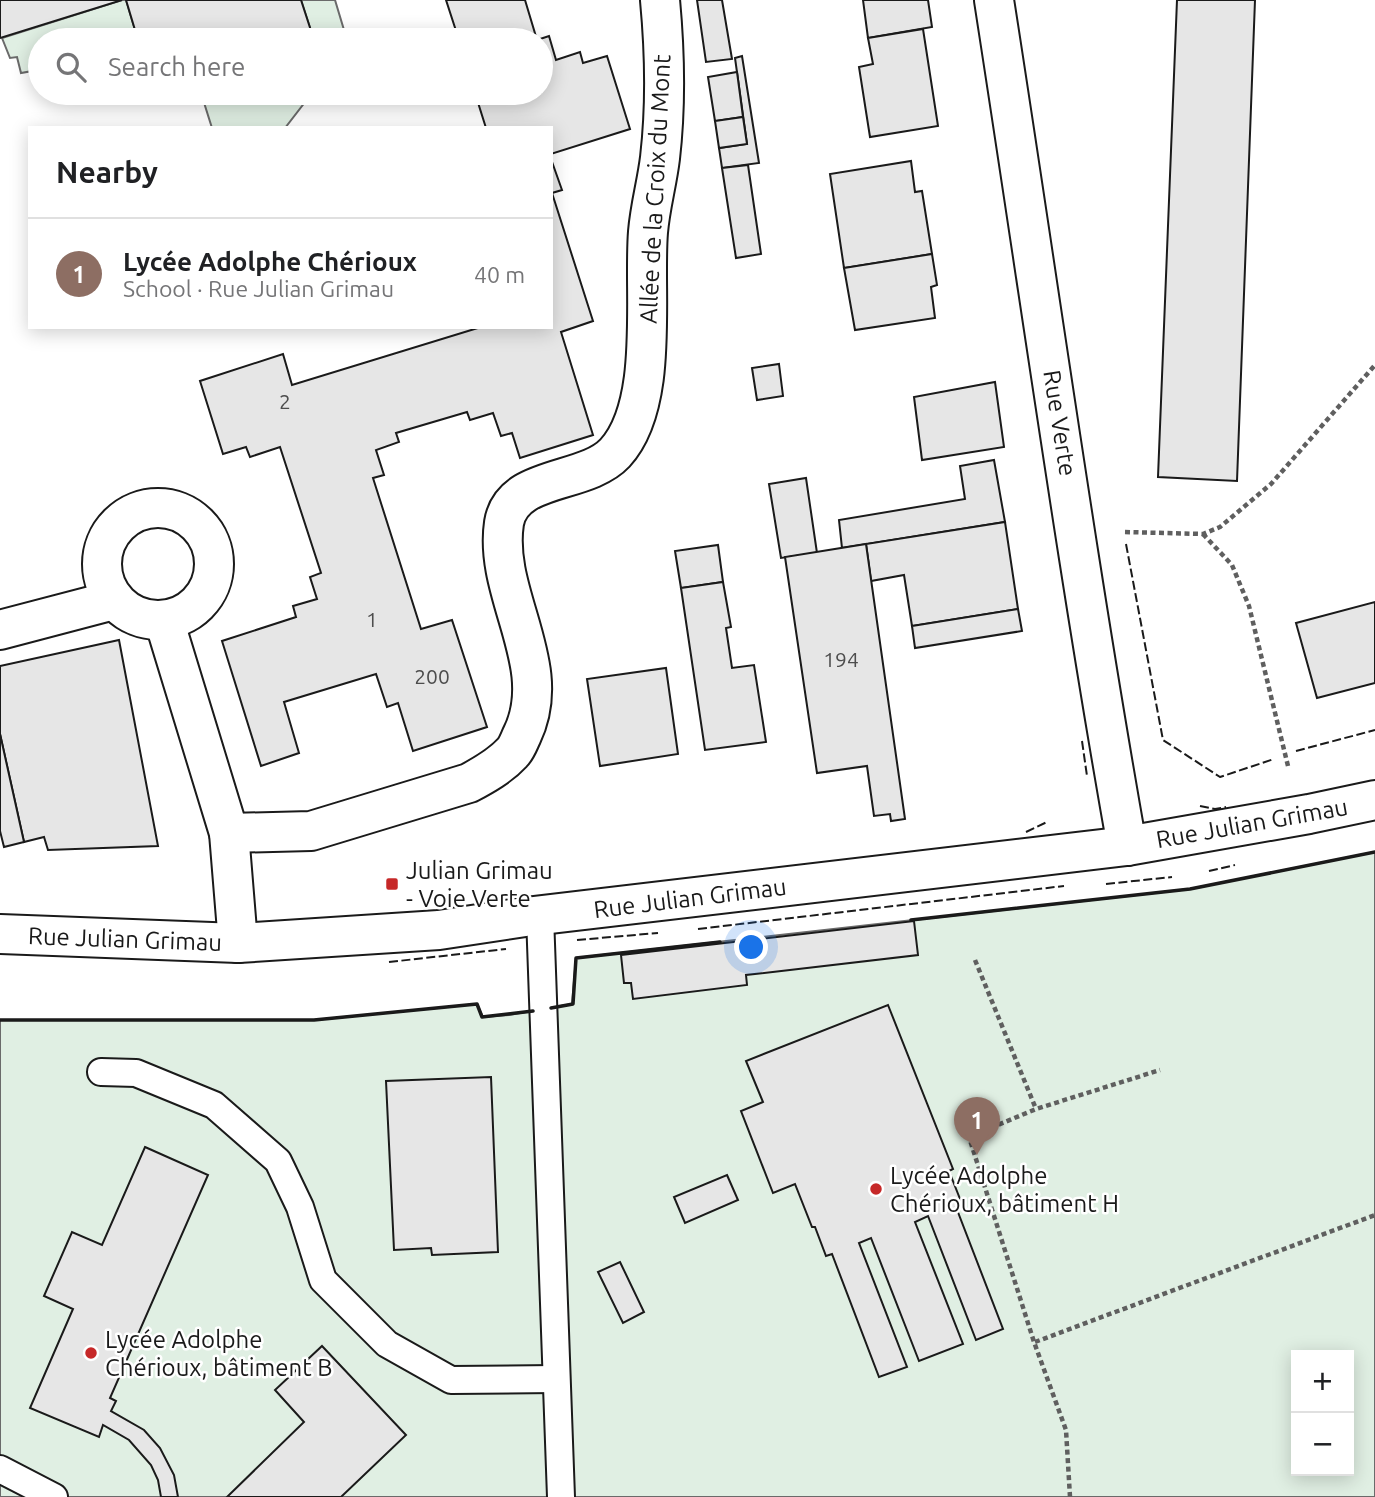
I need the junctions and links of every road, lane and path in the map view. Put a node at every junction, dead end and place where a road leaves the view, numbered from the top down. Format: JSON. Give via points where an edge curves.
{"nodes":[{"id":1,"x":660,"y":0,"type":"edge"},
{"id":2,"x":994,"y":0,"type":"edge"},
{"id":3,"x":1375,"y":365,"type":"edge"},
{"id":4,"x":1124,"y":532,"type":"dead end"},
{"id":5,"x":1203,"y":534,"type":"junction"},
{"id":6,"x":114,"y":600,"type":"junction"},
{"id":7,"x":164,"y":620,"type":"junction"},
{"id":8,"x":0,"y":629,"type":"edge"},
{"id":9,"x":1289,"y":770,"type":"dead end"},
{"id":10,"x":1375,"y":800,"type":"edge"},
{"id":11,"x":229,"y":832,"type":"junction"},
{"id":12,"x":1127,"y":846,"type":"junction"},
{"id":13,"x":540,"y":916,"type":"junction"},
{"id":14,"x":0,"y":934,"type":"edge"},
{"id":15,"x":238,"y":943,"type":"junction"},
{"id":16,"x":975,"y":960,"type":"dead end"},
{"id":17,"x":1160,"y":1070,"type":"dead end"},
{"id":18,"x":101,"y":1072,"type":"dead end"},
{"id":19,"x":1036,"y":1108,"type":"junction"},
{"id":20,"x":1375,"y":1215,"type":"edge"},
{"id":21,"x":1034,"y":1342,"type":"junction"},
{"id":22,"x":556,"y":1378,"type":"junction"},
{"id":23,"x":0,"y":1469,"type":"edge"},
{"id":24,"x":54,"y":1497,"type":"edge"},
{"id":25,"x":561,"y":1497,"type":"edge"},
{"id":26,"x":1070,"y":1497,"type":"edge"}],
"edges":[{"from":1,"to":11,"type":"street","name":"Allée de la Croix du Mont","via":[[665,87],[648,233],[646,360],[640,396],[630,428],[615,453],[593,469],[520,494],[505,520],[505,572],[532,675],[527,725],[514,752],[469,783],[346,822],[311,831]]},
{"from":2,"to":12,"type":"street","name":"Rue Verte","via":[[1091,640]]},
{"from":3,"to":5,"type":"path","via":[[1271,484],[1220,527]]},
{"from":4,"to":5,"type":"path"},
{"from":5,"to":9,"type":"path","via":[[1231,565],[1249,606]]},
{"from":6,"to":7,"type":"street","via":[[145,619]]},
{"from":6,"to":7,"type":"street","via":[[102,565],[113,531],[142,511],[178,512],[205,535],[213,551],[214,570],[209,589],[198,604]]},
{"from":6,"to":8,"type":"street"},
{"from":7,"to":11,"type":"street"},
{"from":10,"to":12,"type":"street","name":"Rue Julian Grimau"},
{"from":11,"to":15,"type":"street"},
{"from":12,"to":13,"type":"street","name":"Rue Julian Grimau"},
{"from":13,"to":15,"type":"street","name":"Rue Julian Grimau","via":[[439,930]]},
{"from":13,"to":22,"type":"lane"},
{"from":14,"to":15,"type":"street","name":"Rue Julian Grimau"},
{"from":16,"to":19,"type":"path"},
{"from":17,"to":19,"type":"path"},
{"from":18,"to":22,"type":"lane","via":[[136,1073],[214,1105],[278,1161],[300,1207],[323,1280],[387,1344],[451,1380]]},
{"from":19,"to":21,"type":"path","via":[[969,1137]]},
{"from":20,"to":21,"type":"path"},
{"from":21,"to":26,"type":"path","via":[[1066,1430]]},
{"from":22,"to":25,"type":"lane"},
{"from":23,"to":24,"type":"lane"}]}
